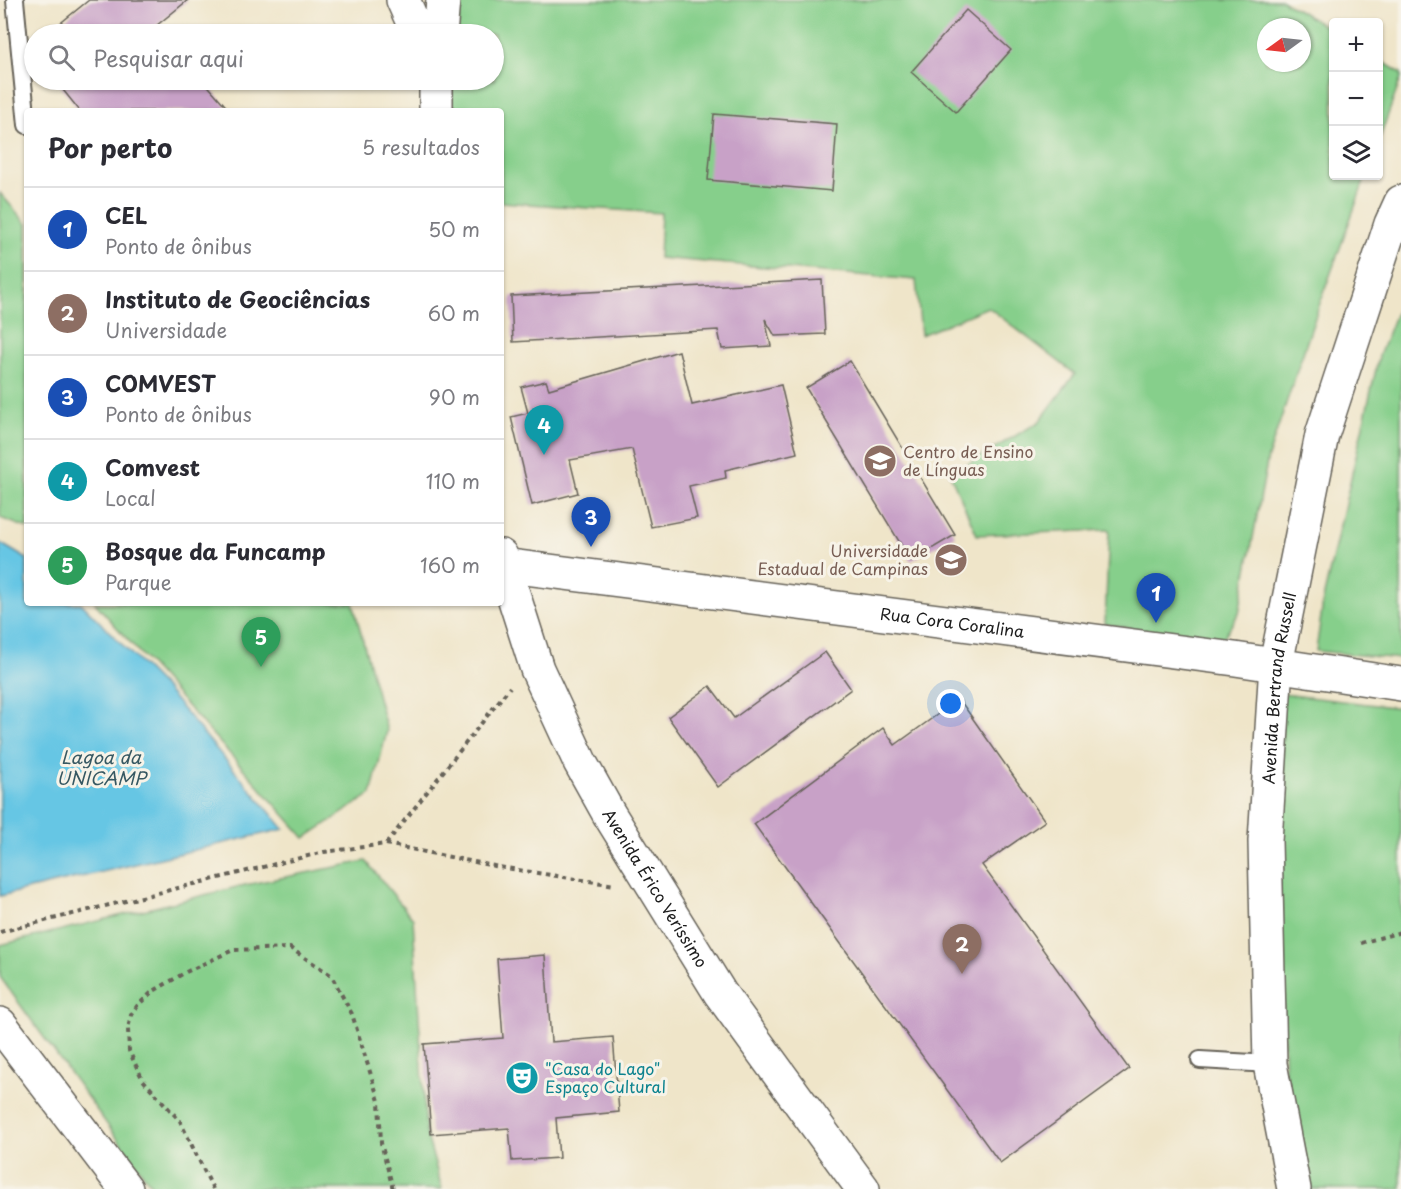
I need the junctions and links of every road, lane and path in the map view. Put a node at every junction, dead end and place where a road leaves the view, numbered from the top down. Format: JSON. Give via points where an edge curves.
{"nodes":[{"id":1,"x":15,"y":0,"type":"edge"},
{"id":2,"x":403,"y":0,"type":"edge"},
{"id":3,"x":443,"y":0,"type":"edge"},
{"id":4,"x":414,"y":24,"type":"edge"},
{"id":5,"x":441,"y":24,"type":"edge"},
{"id":6,"x":25,"y":108,"type":"edge"},
{"id":7,"x":1401,"y":202,"type":"edge"},
{"id":8,"x":504,"y":561,"type":"edge"},
{"id":9,"x":504,"y":567,"type":"edge"},
{"id":10,"x":1276,"y":664,"type":"junction"},
{"id":11,"x":1401,"y":684,"type":"edge"},
{"id":12,"x":511,"y":685,"type":"dead end"},
{"id":13,"x":386,"y":844,"type":"junction"},
{"id":14,"x":657,"y":892,"type":"junction"},
{"id":15,"x":0,"y":932,"type":"edge"},
{"id":16,"x":1401,"y":932,"type":"edge"},
{"id":17,"x":1361,"y":943,"type":"dead end"},
{"id":18,"x":0,"y":1024,"type":"edge"},
{"id":19,"x":1200,"y":1059,"type":"dead end"},
{"id":20,"x":1270,"y":1064,"type":"junction"},
{"id":21,"x":126,"y":1189,"type":"edge"},
{"id":22,"x":213,"y":1189,"type":"edge"},
{"id":23,"x":393,"y":1189,"type":"edge"},
{"id":24,"x":863,"y":1189,"type":"edge"},
{"id":25,"x":1294,"y":1189,"type":"edge"}],
"edges":[{"from":1,"to":6,"type":"lane"},
{"from":2,"to":4,"type":"street"},
{"from":3,"to":5,"type":"street"},
{"from":7,"to":10,"type":"street","name":"Avenida Bertrand Russell","via":[[1322,435]]},
{"from":8,"to":10,"type":"street","name":"Rua Cora Coralina"},
{"from":9,"to":14,"type":"street","name":"Avenida Érico Veríssimo","via":[[537,669],[580,762]]},
{"from":10,"to":11,"type":"street","name":"Rua Cora Coralina"},
{"from":10,"to":20,"type":"street","name":"Avenida Bertrand Russell","via":[[1265,841]]},
{"from":12,"to":13,"type":"path"},
{"from":13,"to":14,"type":"path"},
{"from":13,"to":15,"type":"path","via":[[324,852]]},
{"from":14,"to":24,"type":"street","name":"Avenida Érico Veríssimo","via":[[720,993]]},
{"from":16,"to":17,"type":"path"},
{"from":18,"to":21,"type":"street"},
{"from":19,"to":20,"type":"lane"},
{"from":20,"to":25,"type":"street","name":"Avenida Bertrand Russell"},
{"from":22,"to":23,"type":"path","via":[[180,1121],[143,1080],[129,1051],[131,1015],[152,992],[233,950],[290,948],[331,975],[352,1014],[379,1101],[381,1143]]}]}
